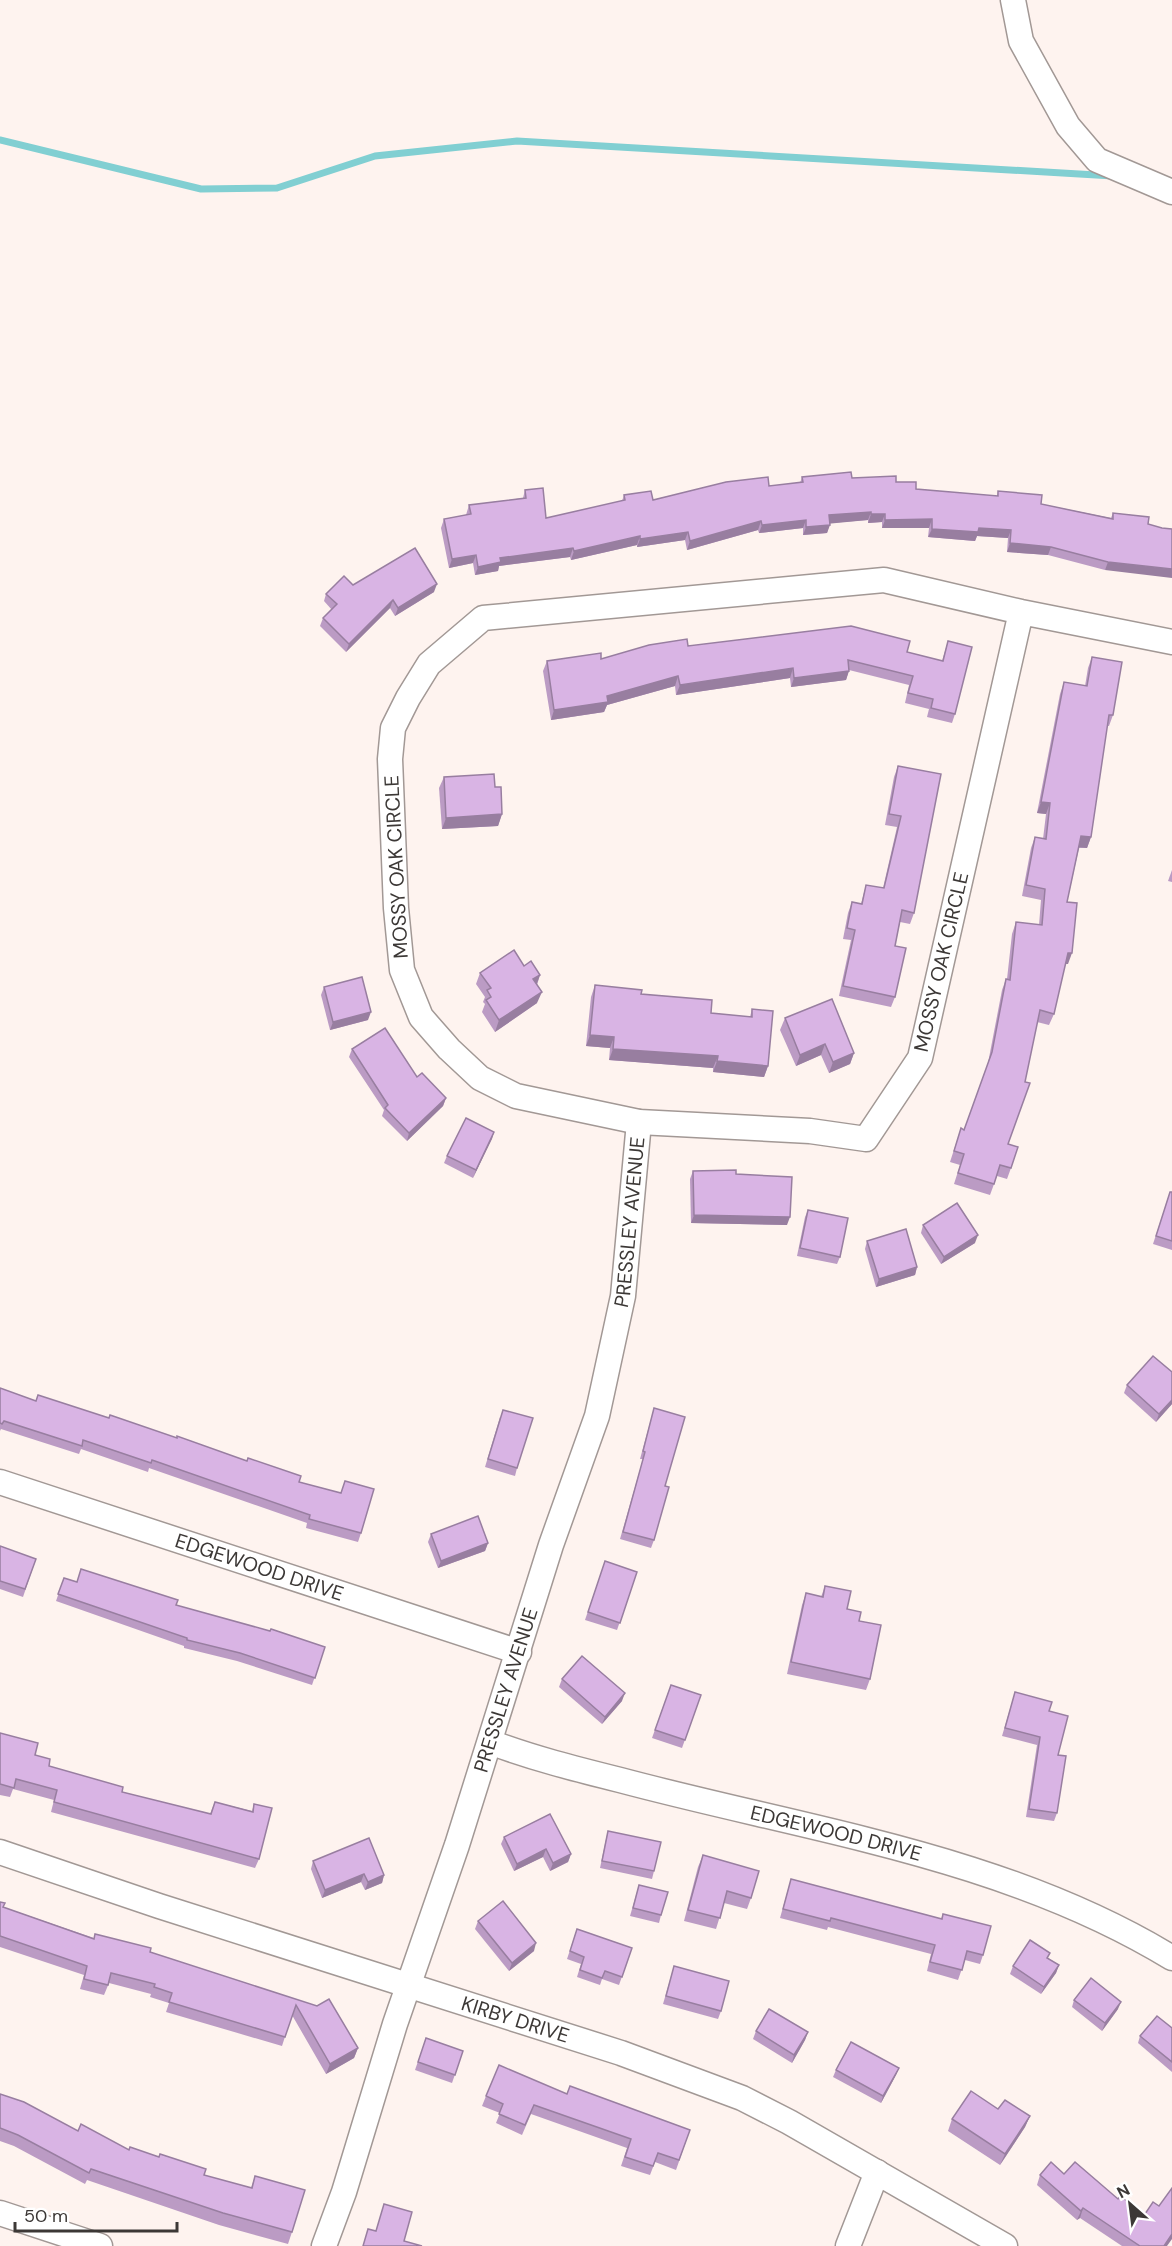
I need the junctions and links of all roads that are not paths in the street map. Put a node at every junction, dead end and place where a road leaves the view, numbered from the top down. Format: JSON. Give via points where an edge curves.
{"nodes":[{"id":1,"x":1013,"y":0,"type":"edge"},
{"id":2,"x":1172,"y":192,"type":"edge"},
{"id":3,"x":1021,"y":612,"type":"junction"},
{"id":4,"x":1172,"y":642,"type":"edge"},
{"id":5,"x":639,"y":1122,"type":"junction"},
{"id":6,"x":0,"y":1482,"type":"edge"},
{"id":7,"x":519,"y":1652,"type":"junction"},
{"id":8,"x":490,"y":1742,"type":"junction"},
{"id":9,"x":0,"y":1852,"type":"edge"},
{"id":10,"x":1172,"y":1958,"type":"edge"},
{"id":11,"x":408,"y":1986,"type":"junction"},
{"id":12,"x":877,"y":2172,"type":"junction"},
{"id":13,"x":0,"y":2213,"type":"edge"},
{"id":14,"x":100,"y":2246,"type":"edge"},
{"id":15,"x":324,"y":2246,"type":"edge"},
{"id":16,"x":849,"y":2246,"type":"edge"},
{"id":17,"x":1005,"y":2246,"type":"edge"}],
"edges":[{"from":1,"to":2,"type":"street","via":[[1021,41],[1068,126],[1097,160]]},
{"from":3,"to":4,"type":"street","name":"MOSSY OAK CIRCLE"},
{"from":3,"to":5,"type":"street","name":"MOSSY OAK CIRCLE","via":[[920,1058],[866,1139],[810,1131]]},
{"from":3,"to":5,"type":"street","name":"MOSSY OAK CIRCLE","via":[[884,580],[483,618],[429,664],[393,728],[390,759],[402,970],[422,1017],[480,1078],[516,1096]]},
{"from":5,"to":7,"type":"street","name":"PRESSLEY AVENUE","via":[[623,1296],[597,1416],[551,1545]]},
{"from":6,"to":7,"type":"street","name":"EDGEWOOD DRIVE"},
{"from":7,"to":8,"type":"street","name":"PRESSLEY AVENUE"},
{"from":8,"to":10,"type":"street","name":"EDGEWOOD DRIVE","via":[[678,1796],[957,1864],[1055,1898],[1125,1930]]},
{"from":8,"to":11,"type":"street","name":"PRESSLEY AVENUE"},
{"from":9,"to":11,"type":"street","name":"KIRBY DRIVE"},
{"from":11,"to":12,"type":"street","name":"KIRBY DRIVE","via":[[621,2053],[742,2098]]},
{"from":11,"to":15,"type":"street","name":"PRESSLEY AVENUE"},
{"from":12,"to":16,"type":"street"},
{"from":12,"to":17,"type":"street","name":"KIRBY DRIVE"},
{"from":13,"to":14,"type":"street"}]}
